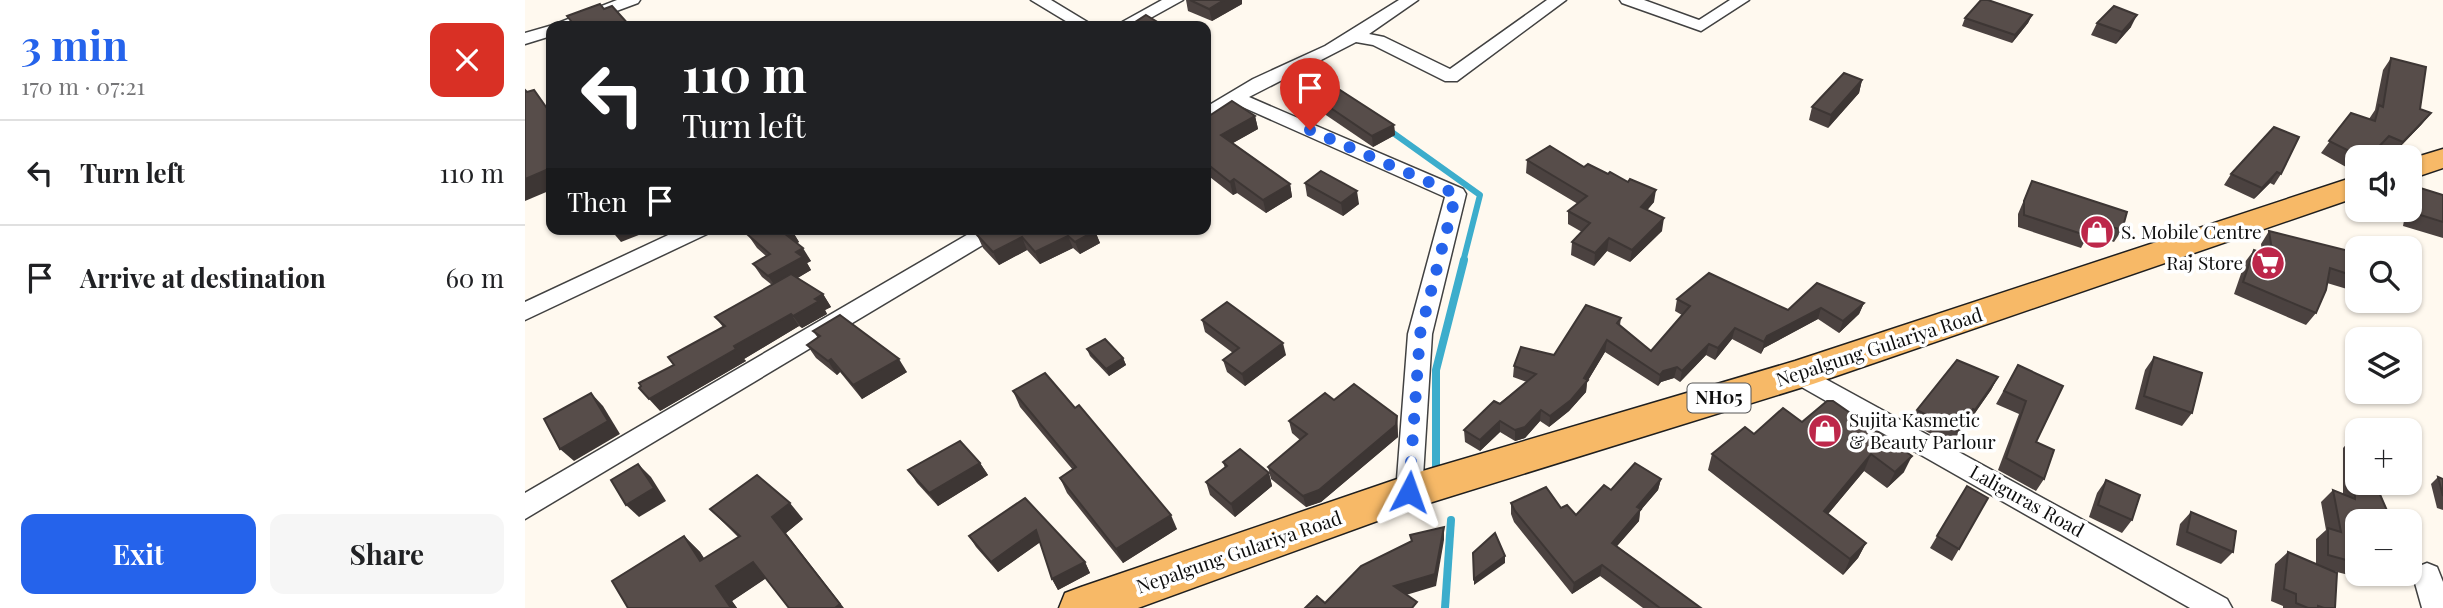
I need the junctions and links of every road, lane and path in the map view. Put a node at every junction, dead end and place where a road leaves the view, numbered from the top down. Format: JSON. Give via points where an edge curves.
{"nodes":[{"id":1,"x":632,"y":0,"type":"edge"},
{"id":2,"x":1039,"y":0,"type":"edge"},
{"id":3,"x":1175,"y":0,"type":"edge"},
{"id":4,"x":1411,"y":0,"type":"edge"},
{"id":5,"x":1558,"y":0,"type":"edge"},
{"id":6,"x":1628,"y":0,"type":"edge"},
{"id":7,"x":1741,"y":0,"type":"edge"},
{"id":8,"x":575,"y":21,"type":"edge"},
{"id":9,"x":1077,"y":21,"type":"edge"},
{"id":10,"x":1133,"y":21,"type":"edge"},
{"id":11,"x":546,"y":32,"type":"edge"},
{"id":12,"x":1357,"y":37,"type":"junction"},
{"id":13,"x":525,"y":39,"type":"edge"},
{"id":14,"x":1237,"y":98,"type":"junction"},
{"id":15,"x":1211,"y":111,"type":"edge"},
{"id":16,"x":2443,"y":158,"type":"edge"},
{"id":17,"x":2422,"y":165,"type":"edge"},
{"id":18,"x":2345,"y":191,"type":"edge"},
{"id":19,"x":687,"y":235,"type":"edge"},
{"id":20,"x":984,"y":235,"type":"edge"},
{"id":21,"x":525,"y":312,"type":"edge"},
{"id":22,"x":1800,"y":374,"type":"junction"},
{"id":23,"x":1409,"y":492,"type":"junction"},
{"id":24,"x":525,"y":507,"type":"edge"},
{"id":25,"x":2427,"y":576,"type":"dead end"},
{"id":26,"x":1081,"y":608,"type":"edge"},
{"id":27,"x":2217,"y":608,"type":"edge"},
{"id":28,"x":2437,"y":608,"type":"edge"}],
"edges":[{"from":1,"to":8,"type":"street"},
{"from":2,"to":9,"type":"street"},
{"from":3,"to":10,"type":"street"},
{"from":4,"to":12,"type":"street"},
{"from":5,"to":12,"type":"street","via":[[1451,77],[1378,41]]},
{"from":6,"to":7,"type":"street","via":[[1701,26]]},
{"from":11,"to":13,"type":"street"},
{"from":12,"to":14,"type":"street","via":[[1247,87]]},
{"from":14,"to":15,"type":"street"},
{"from":14,"to":23,"type":"street","via":[[1456,194],[1420,334]]},
{"from":16,"to":17,"type":"main road"},
{"from":18,"to":22,"type":"main road","name":"Nepalgung Gulariya Road","number":"NH05"},
{"from":19,"to":21,"type":"street"},
{"from":20,"to":24,"type":"street"},
{"from":22,"to":23,"type":"main road","name":"Nepalgung Gulariya Road","number":"NH05"},
{"from":22,"to":27,"type":"street","name":"Laliguras Road"},
{"from":23,"to":26,"type":"main road","name":"Nepalgung Gulariya Road","number":"NH05"},
{"from":25,"to":28,"type":"street"}]}
